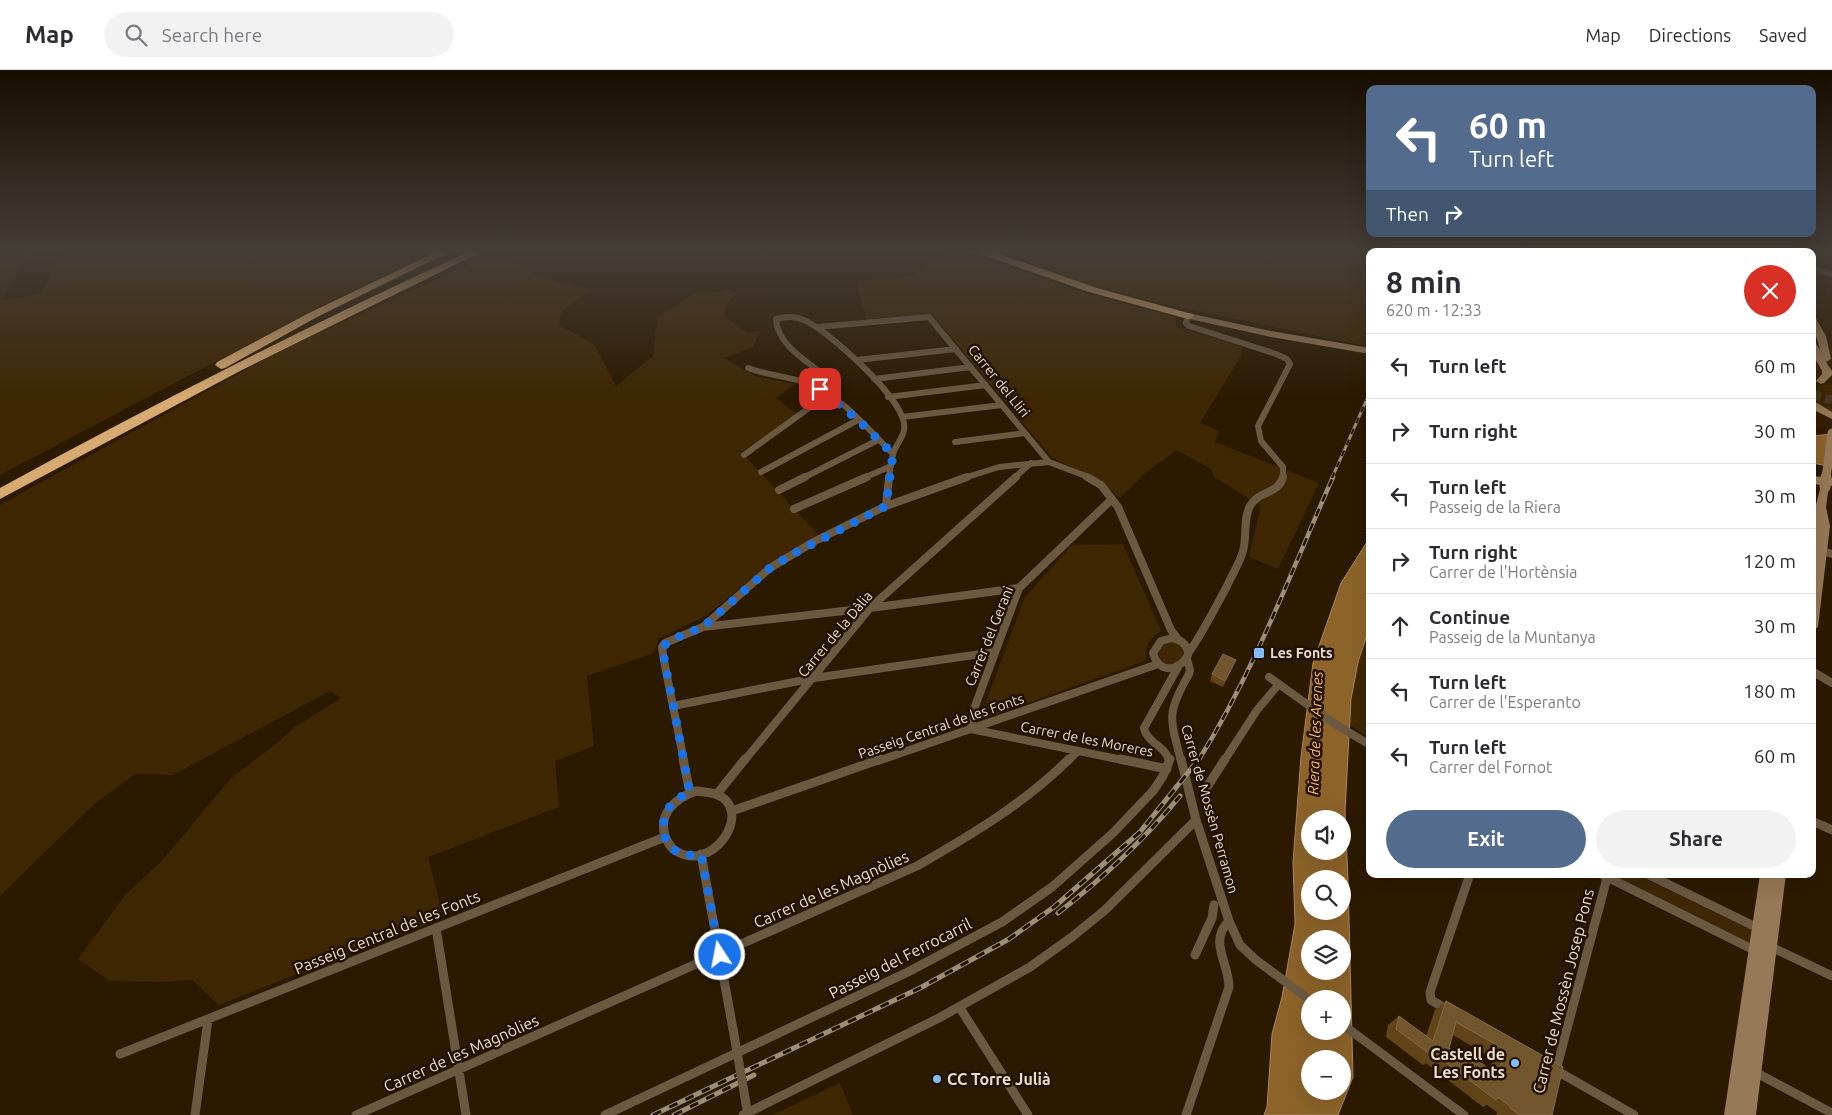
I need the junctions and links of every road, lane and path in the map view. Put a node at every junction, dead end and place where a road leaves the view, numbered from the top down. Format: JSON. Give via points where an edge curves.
{"nodes":[{"id":1,"x":343,"y":301,"type":"edge"},
{"id":2,"x":355,"y":301,"type":"edge"},
{"id":3,"x":373,"y":301,"type":"edge"},
{"id":4,"x":1133,"y":301,"type":"edge"},
{"id":5,"x":1188,"y":316,"type":"junction"},
{"id":6,"x":1816,"y":326,"type":"edge"},
{"id":7,"x":818,"y":327,"type":"junction"},
{"id":8,"x":1816,"y":342,"type":"edge"},
{"id":9,"x":956,"y":349,"type":"junction"},
{"id":10,"x":1366,"y":350,"type":"edge"},
{"id":11,"x":1816,"y":351,"type":"edge"},
{"id":12,"x":1826,"y":358,"type":"junction"},
{"id":13,"x":857,"y":360,"type":"junction"},
{"id":14,"x":971,"y":367,"type":"junction"},
{"id":15,"x":748,"y":368,"type":"dead end"},
{"id":16,"x":1832,"y":369,"type":"edge"},
{"id":17,"x":205,"y":375,"type":"junction"},
{"id":18,"x":874,"y":379,"type":"junction"},
{"id":19,"x":1816,"y":381,"type":"edge"},
{"id":20,"x":1832,"y":382,"type":"edge"},
{"id":21,"x":986,"y":386,"type":"junction"},
{"id":22,"x":827,"y":395,"type":"junction"},
{"id":23,"x":888,"y":397,"type":"junction"},
{"id":24,"x":1002,"y":405,"type":"junction"},
{"id":25,"x":1819,"y":409,"type":"edge"},
{"id":26,"x":902,"y":417,"type":"junction"},
{"id":27,"x":858,"y":420,"type":"junction"},
{"id":28,"x":1832,"y":432,"type":"edge"},
{"id":29,"x":1025,"y":433,"type":"junction"},
{"id":30,"x":878,"y":440,"type":"junction"},
{"id":31,"x":956,"y":442,"type":"dead end"},
{"id":32,"x":893,"y":454,"type":"junction"},
{"id":33,"x":744,"y":455,"type":"dead end"},
{"id":34,"x":1049,"y":462,"type":"junction"},
{"id":35,"x":1031,"y":463,"type":"junction"},
{"id":36,"x":891,"y":466,"type":"junction"},
{"id":37,"x":761,"y":472,"type":"dead end"},
{"id":38,"x":0,"y":484,"type":"edge"},
{"id":39,"x":1828,"y":484,"type":"edge"},
{"id":40,"x":779,"y":490,"type":"dead end"},
{"id":41,"x":0,"y":494,"type":"edge"},
{"id":42,"x":1112,"y":499,"type":"junction"},
{"id":43,"x":1826,"y":503,"type":"edge"},
{"id":44,"x":886,"y":506,"type":"junction"},
{"id":45,"x":794,"y":509,"type":"dead end"},
{"id":46,"x":1816,"y":528,"type":"edge"},
{"id":47,"x":1816,"y":534,"type":"edge"},
{"id":48,"x":1822,"y":551,"type":"edge"},
{"id":49,"x":1019,"y":588,"type":"junction"},
{"id":50,"x":1816,"y":597,"type":"edge"},
{"id":51,"x":870,"y":608,"type":"junction"},
{"id":52,"x":703,"y":627,"type":"junction"},
{"id":53,"x":1177,"y":638,"type":"junction"},
{"id":54,"x":995,"y":652,"type":"junction"},
{"id":55,"x":1188,"y":656,"type":"junction"},
{"id":56,"x":1158,"y":664,"type":"junction"},
{"id":57,"x":1178,"y":667,"type":"junction"},
{"id":58,"x":1816,"y":673,"type":"edge"},
{"id":59,"x":1269,"y":677,"type":"dead end"},
{"id":60,"x":814,"y":678,"type":"junction"},
{"id":61,"x":1832,"y":683,"type":"edge"},
{"id":62,"x":1281,"y":686,"type":"junction"},
{"id":63,"x":673,"y":706,"type":"junction"},
{"id":64,"x":971,"y":729,"type":"junction"},
{"id":65,"x":1366,"y":743,"type":"edge"},
{"id":66,"x":1077,"y":752,"type":"junction"},
{"id":67,"x":1167,"y":769,"type":"junction"},
{"id":68,"x":1207,"y":787,"type":"dead end"},
{"id":69,"x":690,"y":793,"type":"junction"},
{"id":70,"x":717,"y":794,"type":"junction"},
{"id":71,"x":732,"y":811,"type":"junction"},
{"id":72,"x":1196,"y":820,"type":"junction"},
{"id":73,"x":1816,"y":823,"type":"edge"},
{"id":74,"x":1832,"y":830,"type":"edge"},
{"id":75,"x":665,"y":837,"type":"junction"},
{"id":76,"x":701,"y":854,"type":"junction"},
{"id":77,"x":1469,"y":878,"type":"edge"},
{"id":78,"x":1604,"y":878,"type":"edge"},
{"id":79,"x":1612,"y":878,"type":"edge"},
{"id":80,"x":1654,"y":878,"type":"edge"},
{"id":81,"x":1767,"y":878,"type":"edge"},
{"id":82,"x":1778,"y":878,"type":"edge"},
{"id":83,"x":1214,"y":904,"type":"dead end"},
{"id":84,"x":1229,"y":921,"type":"junction"},
{"id":85,"x":436,"y":928,"type":"junction"},
{"id":86,"x":1765,"y":943,"type":"junction"},
{"id":87,"x":720,"y":955,"type":"junction"},
{"id":88,"x":1195,"y":955,"type":"dead end"},
{"id":89,"x":1832,"y":976,"type":"edge"},
{"id":90,"x":1301,"y":993,"type":"edge"},
{"id":91,"x":960,"y":1008,"type":"junction"},
{"id":92,"x":1456,"y":1014,"type":"edge"},
{"id":93,"x":208,"y":1020,"type":"junction"},
{"id":94,"x":1351,"y":1031,"type":"edge"},
{"id":95,"x":120,"y":1054,"type":"dead end"},
{"id":96,"x":1539,"y":1060,"type":"edge"},
{"id":97,"x":1556,"y":1070,"type":"junction"},
{"id":98,"x":458,"y":1071,"type":"junction"},
{"id":99,"x":1753,"y":1071,"type":"junction"},
{"id":100,"x":1552,"y":1088,"type":"edge"},
{"id":101,"x":1623,"y":1112,"type":"edge"},
{"id":102,"x":1832,"y":1113,"type":"edge"},
{"id":103,"x":195,"y":1115,"type":"edge"},
{"id":104,"x":356,"y":1115,"type":"edge"},
{"id":105,"x":466,"y":1115,"type":"edge"},
{"id":106,"x":605,"y":1115,"type":"edge"},
{"id":107,"x":743,"y":1115,"type":"edge"},
{"id":108,"x":748,"y":1115,"type":"edge"},
{"id":109,"x":1028,"y":1115,"type":"edge"},
{"id":110,"x":1186,"y":1115,"type":"edge"},
{"id":111,"x":1464,"y":1115,"type":"edge"},
{"id":112,"x":1634,"y":1115,"type":"edge"},
{"id":113,"x":1732,"y":1115,"type":"edge"},
{"id":114,"x":1748,"y":1115,"type":"edge"}],
"edges":[{"from":1,"to":17,"type":"highway"},
{"from":2,"to":17,"type":"highway"},
{"from":3,"to":41,"type":"highway","via":[[248,362]]},
{"from":4,"to":5,"type":"highway"},
{"from":5,"to":10,"type":"main road"},
{"from":5,"to":55,"type":"street","via":[[1186,322],[1189,326],[1276,354],[1289,362],[1290,367],[1257,432],[1264,446],[1283,466],[1284,475],[1278,487],[1257,498],[1250,506],[1243,552],[1202,636]]},
{"from":6,"to":12,"type":"main road","via":[[1822,336]]},
{"from":7,"to":9,"type":"street","name":"Carrer del Lliri","via":[[929,316]]},
{"from":7,"to":13,"type":"street"},
{"from":7,"to":22,"type":"street","via":[[786,315],[779,316],[776,322],[785,341],[828,378],[831,388]]},
{"from":8,"to":12,"type":"main road"},
{"from":9,"to":13,"type":"street"},
{"from":9,"to":14,"type":"street","name":"Carrer del Lliri"},
{"from":11,"to":19,"type":"main road","via":[[1827,372]]},
{"from":12,"to":16,"type":"main road"},
{"from":13,"to":18,"type":"street"},
{"from":14,"to":18,"type":"street"},
{"from":14,"to":21,"type":"street","name":"Carrer del Lliri"},
{"from":15,"to":22,"type":"street","via":[[769,376],[799,380]]},
{"from":17,"to":38,"type":"highway"},
{"from":18,"to":23,"type":"street"},
{"from":19,"to":20,"type":"main road"},
{"from":21,"to":23,"type":"street"},
{"from":21,"to":24,"type":"street","name":"Carrer del Lliri"},
{"from":22,"to":27,"type":"street"},
{"from":22,"to":33,"type":"street"},
{"from":23,"to":26,"type":"street"},
{"from":24,"to":26,"type":"street"},
{"from":24,"to":29,"type":"street","name":"Carrer del Lliri"},
{"from":25,"to":28,"type":"main road"},
{"from":26,"to":32,"type":"street","via":[[902,440]]},
{"from":27,"to":30,"type":"street"},
{"from":27,"to":37,"type":"street"},
{"from":28,"to":39,"type":"main road","bridge":true},
{"from":29,"to":31,"type":"street"},
{"from":29,"to":34,"type":"street","name":"Carrer del Lliri"},
{"from":30,"to":32,"type":"street"},
{"from":30,"to":40,"type":"street"},
{"from":32,"to":36,"type":"street"},
{"from":34,"to":35,"type":"street"},
{"from":34,"to":42,"type":"street","via":[[1091,478]]},
{"from":35,"to":44,"type":"street","via":[[980,472]]},
{"from":35,"to":51,"type":"street","name":"Carrer de la Dàlia"},
{"from":36,"to":44,"type":"street"},
{"from":36,"to":45,"type":"street"},
{"from":39,"to":43,"type":"main road"},
{"from":42,"to":49,"type":"street","name":"Carrer del Gerani"},
{"from":42,"to":53,"type":"street"},
{"from":43,"to":46,"type":"main road"},
{"from":43,"to":48,"type":"main road"},
{"from":44,"to":52,"type":"street","via":[[815,541],[770,568]]},
{"from":47,"to":48,"type":"main road"},
{"from":48,"to":50,"type":"main road"},
{"from":49,"to":51,"type":"street"},
{"from":49,"to":54,"type":"street","name":"Carrer del Gerani"},
{"from":51,"to":52,"type":"street"},
{"from":51,"to":60,"type":"street","name":"Carrer de la Dàlia"},
{"from":52,"to":63,"type":"street","via":[[662,647]]},
{"from":53,"to":55,"type":"street","via":[[1185,644]]},
{"from":53,"to":56,"type":"street","via":[[1164,639],[1156,646],[1154,658]]},
{"from":54,"to":60,"type":"street"},
{"from":54,"to":64,"type":"street","name":"Carrer del Gerani","via":[[974,709]]},
{"from":55,"to":57,"type":"street"},
{"from":55,"to":72,"type":"street","name":"Carrer de Mossèn Perramon","via":[[1189,674],[1174,700],[1170,722]]},
{"from":56,"to":57,"type":"street","via":[[1166,668]]},
{"from":56,"to":64,"type":"street","name":"Passeig Central de les Fonts"},
{"from":57,"to":67,"type":"street","name":"Carrer de les Moreres","via":[[1144,728],[1145,734],[1167,752],[1170,758]]},
{"from":58,"to":61,"type":"street"},
{"from":59,"to":62,"type":"street"},
{"from":60,"to":63,"type":"street"},
{"from":60,"to":70,"type":"street","name":"Carrer de la Dàlia"},
{"from":62,"to":65,"type":"street"},
{"from":62,"to":68,"type":"street","via":[[1258,710]]},
{"from":63,"to":69,"type":"street"},
{"from":64,"to":66,"type":"street","name":"Carrer de les Moreres"},
{"from":64,"to":71,"type":"street","name":"Passeig Central de les Fonts"},
{"from":66,"to":67,"type":"street","name":"Carrer de les Moreres"},
{"from":66,"to":87,"type":"street","name":"Carrer de les Magnòlies","via":[[1011,809],[917,866]]},
{"from":67,"to":106,"type":"street","name":"Passeig del Ferrocarril","via":[[1146,799],[1100,847],[1053,887],[1003,922],[777,1036]]},
{"from":69,"to":70,"type":"street","via":[[707,791]]},
{"from":69,"to":75,"type":"street","via":[[678,799],[666,813],[662,824]]},
{"from":70,"to":71,"type":"street"},
{"from":71,"to":76,"type":"street","via":[[732,827],[728,835],[716,848]]},
{"from":72,"to":84,"type":"street","name":"Carrer de Mossèn Perramon"},
{"from":72,"to":91,"type":"street","via":[[1124,894],[1072,937]]},
{"from":73,"to":74,"type":"street"},
{"from":75,"to":76,"type":"street","via":[[675,850],[684,854]]},
{"from":75,"to":85,"type":"street","name":"Passeig Central de les Fonts"},
{"from":76,"to":87,"type":"street"},
{"from":77,"to":92,"type":"street","via":[[1430,992],[1431,1000]]},
{"from":78,"to":97,"type":"street","name":"Carrer de Mossèn Josep Pons"},
{"from":79,"to":86,"type":"street"},
{"from":80,"to":86,"type":"street"},
{"from":81,"to":86,"type":"main road"},
{"from":82,"to":86,"type":"main road"},
{"from":83,"to":88,"type":"street","via":[[1212,918]]},
{"from":84,"to":90,"type":"street","name":"Carrer de Mossèn Perramon","via":[[1240,945]]},
{"from":84,"to":110,"type":"street","via":[[1220,930],[1218,939],[1229,987]]},
{"from":85,"to":93,"type":"street","name":"Passeig Central de les Fonts"},
{"from":85,"to":98,"type":"street"},
{"from":86,"to":89,"type":"street"},
{"from":86,"to":99,"type":"main road"},
{"from":86,"to":113,"type":"main road"},
{"from":87,"to":98,"type":"street","name":"Carrer de les Magnòlies"},
{"from":87,"to":108,"type":"street","bridge":true},
{"from":91,"to":107,"type":"street"},
{"from":91,"to":109,"type":"street"},
{"from":93,"to":95,"type":"street","name":"Passeig Central de les Fonts"},
{"from":93,"to":103,"type":"street"},
{"from":94,"to":111,"type":"street"},
{"from":96,"to":97,"type":"street"},
{"from":97,"to":100,"type":"street","name":"Carrer de Mossèn Josep Pons"},
{"from":97,"to":101,"type":"street"},
{"from":98,"to":104,"type":"street","name":"Carrer de les Magnòlies"},
{"from":98,"to":105,"type":"street"},
{"from":99,"to":102,"type":"street"},
{"from":99,"to":114,"type":"main road"},
{"from":101,"to":112,"type":"street"}]}
